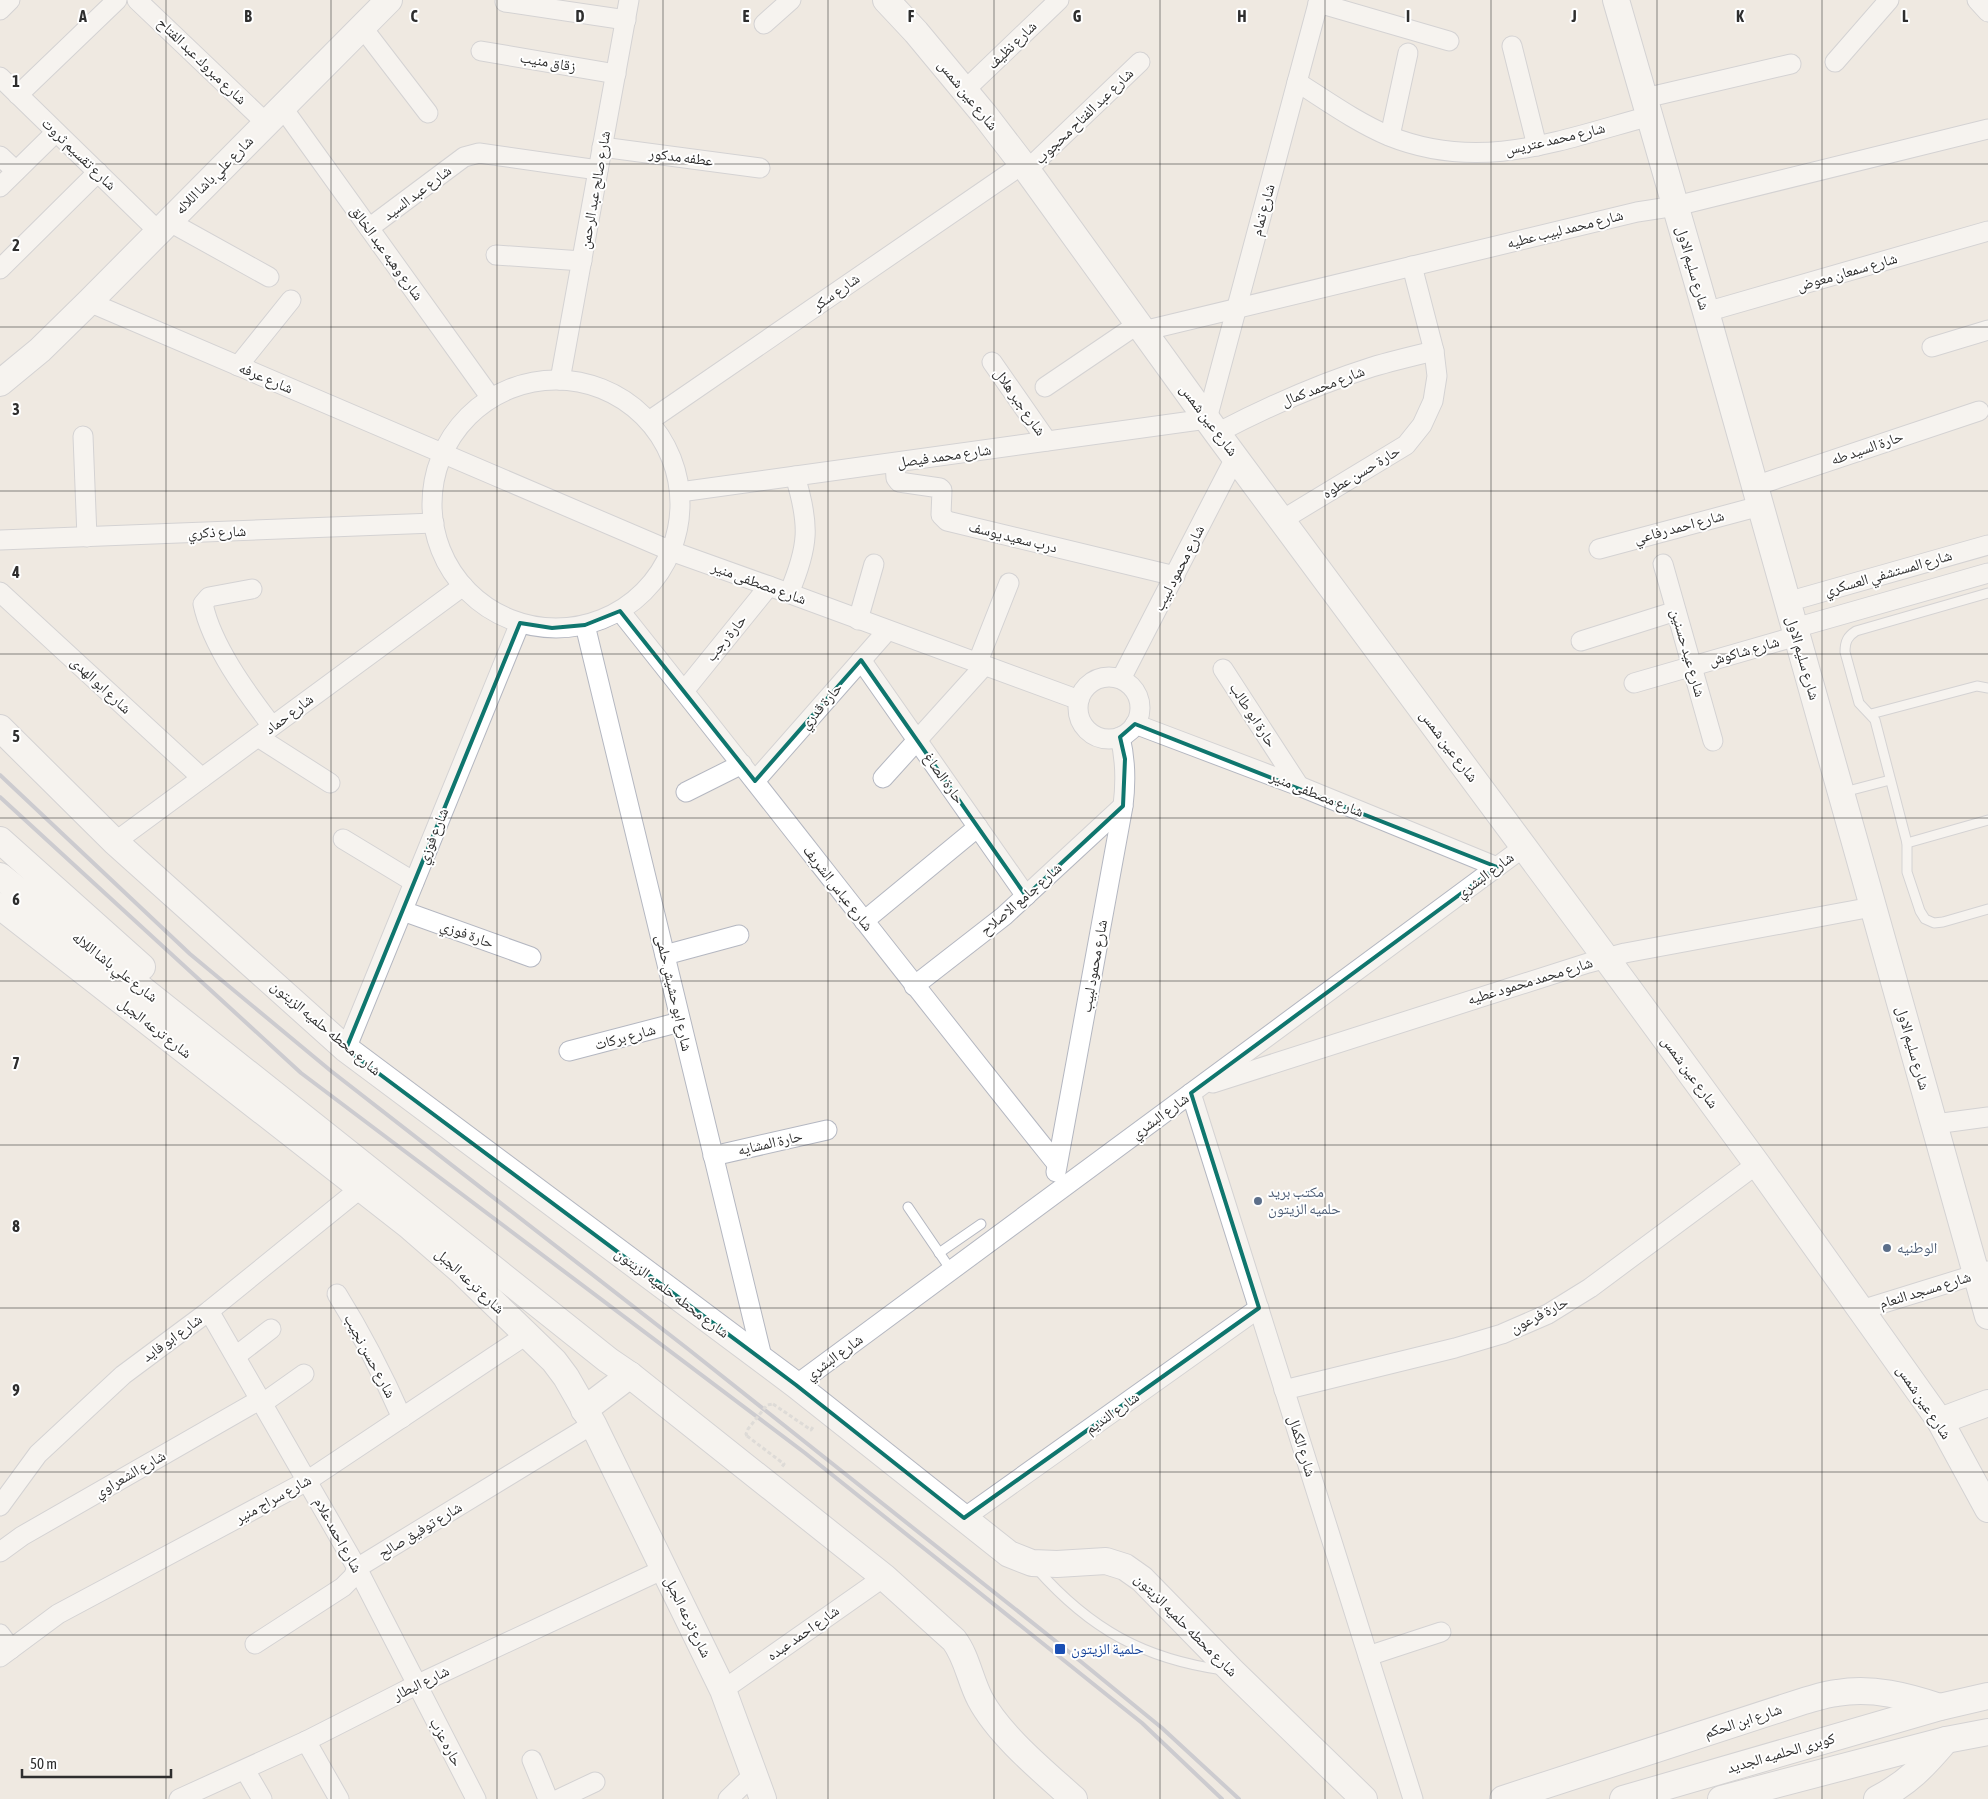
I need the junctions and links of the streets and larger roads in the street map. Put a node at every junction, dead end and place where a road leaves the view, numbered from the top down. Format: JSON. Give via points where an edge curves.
{"nodes":[{"id":1,"x":10,"y":0,"type":"edge"},
{"id":2,"x":117,"y":0,"type":"edge"},
{"id":3,"x":389,"y":0,"type":"edge"},
{"id":4,"x":629,"y":0,"type":"edge"},
{"id":5,"x":791,"y":0,"type":"edge"},
{"id":6,"x":886,"y":0,"type":"edge"},
{"id":7,"x":1059,"y":0,"type":"edge"},
{"id":8,"x":1616,"y":0,"type":"edge"},
{"id":9,"x":1889,"y":0,"type":"edge"},
{"id":10,"x":1977,"y":0,"type":"edge"},
{"id":11,"x":1318,"y":1,"type":"edge"},
{"id":12,"x":144,"y":2,"type":"edge"},
{"id":13,"x":505,"y":2,"type":"dead end"},
{"id":14,"x":0,"y":10,"type":"edge"},
{"id":15,"x":1988,"y":12,"type":"edge"},
{"id":16,"x":626,"y":20,"type":"junction"},
{"id":17,"x":764,"y":24,"type":"dead end"},
{"id":18,"x":362,"y":27,"type":"junction"},
{"id":19,"x":1449,"y":41,"type":"dead end"},
{"id":20,"x":1512,"y":46,"type":"dead end"},
{"id":21,"x":481,"y":51,"type":"dead end"},
{"id":22,"x":1408,"y":53,"type":"dead end"},
{"id":23,"x":1140,"y":62,"type":"dead end"},
{"id":24,"x":1835,"y":62,"type":"dead end"},
{"id":25,"x":1791,"y":64,"type":"dead end"},
{"id":26,"x":616,"y":74,"type":"junction"},
{"id":27,"x":1297,"y":82,"type":"junction"},
{"id":28,"x":7,"y":90,"type":"edge"},
{"id":29,"x":964,"y":91,"type":"junction"},
{"id":30,"x":1648,"y":107,"type":"junction"},
{"id":31,"x":428,"y":113,"type":"dead end"},
{"id":32,"x":274,"y":115,"type":"junction"},
{"id":33,"x":1988,"y":129,"type":"edge"},
{"id":34,"x":56,"y":132,"type":"junction"},
{"id":35,"x":1390,"y":136,"type":"junction"},
{"id":36,"x":1537,"y":146,"type":"junction"},
{"id":37,"x":602,"y":147,"type":"junction"},
{"id":38,"x":0,"y":156,"type":"edge"},
{"id":39,"x":1025,"y":167,"type":"junction"},
{"id":40,"x":760,"y":168,"type":"dead end"},
{"id":41,"x":598,"y":170,"type":"junction"},
{"id":42,"x":16,"y":171,"type":"junction"},
{"id":43,"x":98,"y":172,"type":"junction"},
{"id":44,"x":0,"y":187,"type":"edge"},
{"id":45,"x":1676,"y":206,"type":"junction"},
{"id":46,"x":163,"y":226,"type":"junction"},
{"id":47,"x":370,"y":228,"type":"junction"},
{"id":48,"x":1988,"y":231,"type":"edge"},
{"id":49,"x":496,"y":256,"type":"dead end"},
{"id":50,"x":582,"y":261,"type":"junction"},
{"id":51,"x":1412,"y":266,"type":"junction"},
{"id":52,"x":0,"y":269,"type":"edge"},
{"id":53,"x":269,"y":276,"type":"dead end"},
{"id":54,"x":291,"y":300,"type":"dead end"},
{"id":55,"x":89,"y":302,"type":"junction"},
{"id":56,"x":1238,"y":308,"type":"junction"},
{"id":57,"x":1706,"y":312,"type":"junction"},
{"id":58,"x":1140,"y":328,"type":"junction"},
{"id":59,"x":1988,"y":330,"type":"edge"},
{"id":60,"x":1932,"y":347,"type":"dead end"},
{"id":61,"x":40,"y":350,"type":"junction"},
{"id":62,"x":1434,"y":351,"type":"junction"},
{"id":63,"x":992,"y":362,"type":"dead end"},
{"id":64,"x":238,"y":366,"type":"junction"},
{"id":65,"x":560,"y":380,"type":"junction"},
{"id":66,"x":0,"y":383,"type":"edge"},
{"id":67,"x":1045,"y":387,"type":"dead end"},
{"id":68,"x":0,"y":391,"type":"edge"},
{"id":69,"x":491,"y":398,"type":"junction"},
{"id":70,"x":1979,"y":411,"type":"dead end"},
{"id":71,"x":649,"y":421,"type":"junction"},
{"id":72,"x":1212,"y":426,"type":"junction"},
{"id":73,"x":83,"y":436,"type":"dead end"},
{"id":74,"x":1047,"y":442,"type":"junction"},
{"id":75,"x":443,"y":454,"type":"junction"},
{"id":76,"x":1236,"y":456,"type":"junction"},
{"id":77,"x":895,"y":463,"type":"junction"},
{"id":78,"x":795,"y":476,"type":"junction"},
{"id":79,"x":680,"y":492,"type":"junction"},
{"id":80,"x":1757,"y":496,"type":"junction"},
{"id":81,"x":1282,"y":520,"type":"junction"},
{"id":82,"x":434,"y":523,"type":"junction"},
{"id":83,"x":87,"y":537,"type":"junction"},
{"id":84,"x":0,"y":540,"type":"edge"},
{"id":85,"x":1988,"y":544,"type":"edge"},
{"id":86,"x":1599,"y":549,"type":"dead end"},
{"id":87,"x":671,"y":551,"type":"junction"},
{"id":88,"x":874,"y":564,"type":"dead end"},
{"id":89,"x":1663,"y":564,"type":"dead end"},
{"id":90,"x":1988,"y":573,"type":"edge"},
{"id":91,"x":1175,"y":576,"type":"junction"},
{"id":92,"x":1009,"y":583,"type":"dead end"},
{"id":93,"x":463,"y":586,"type":"junction"},
{"id":94,"x":769,"y":586,"type":"junction"},
{"id":95,"x":252,"y":589,"type":"dead end"},
{"id":96,"x":0,"y":592,"type":"edge"},
{"id":97,"x":789,"y":593,"type":"junction"},
{"id":98,"x":1787,"y":602,"type":"junction"},
{"id":99,"x":620,"y":611,"type":"junction"},
{"id":100,"x":1676,"y":611,"type":"junction"},
{"id":101,"x":858,"y":620,"type":"junction"},
{"id":102,"x":520,"y":623,"type":"junction"},
{"id":103,"x":585,"y":625,"type":"junction"},
{"id":104,"x":887,"y":631,"type":"junction"},
{"id":105,"x":1796,"y":632,"type":"junction"},
{"id":106,"x":1581,"y":641,"type":"dead end"},
{"id":107,"x":861,"y":660,"type":"junction"},
{"id":108,"x":981,"y":665,"type":"junction"},
{"id":109,"x":1692,"y":666,"type":"junction"},
{"id":110,"x":1223,"y":669,"type":"dead end"},
{"id":111,"x":1121,"y":679,"type":"junction"},
{"id":112,"x":1634,"y":683,"type":"dead end"},
{"id":113,"x":684,"y":691,"type":"junction"},
{"id":114,"x":1079,"y":700,"type":"junction"},
{"id":115,"x":1135,"y":724,"type":"junction"},
{"id":116,"x":0,"y":728,"type":"edge"},
{"id":117,"x":265,"y":731,"type":"junction"},
{"id":118,"x":1120,"y":737,"type":"junction"},
{"id":119,"x":917,"y":740,"type":"junction"},
{"id":120,"x":1713,"y":741,"type":"dead end"},
{"id":121,"x":742,"y":764,"type":"junction"},
{"id":122,"x":202,"y":778,"type":"junction"},
{"id":123,"x":883,"y":778,"type":"dead end"},
{"id":124,"x":756,"y":781,"type":"junction"},
{"id":125,"x":330,"y":783,"type":"dead end"},
{"id":126,"x":1299,"y":786,"type":"junction"},
{"id":127,"x":686,"y":792,"type":"dead end"},
{"id":128,"x":1123,"y":806,"type":"junction"},
{"id":129,"x":978,"y":827,"type":"junction"},
{"id":130,"x":343,"y":839,"type":"dead end"},
{"id":131,"x":0,"y":840,"type":"edge"},
{"id":132,"x":115,"y":842,"type":"junction"},
{"id":133,"x":1524,"y":847,"type":"junction"},
{"id":134,"x":1497,"y":866,"type":"junction"},
{"id":135,"x":0,"y":876,"type":"edge"},
{"id":136,"x":414,"y":882,"type":"junction"},
{"id":137,"x":1026,"y":896,"type":"junction"},
{"id":138,"x":0,"y":906,"type":"edge"},
{"id":139,"x":1872,"y":907,"type":"junction"},
{"id":140,"x":403,"y":911,"type":"junction"},
{"id":141,"x":864,"y":921,"type":"junction"},
{"id":142,"x":739,"y":935,"type":"dead end"},
{"id":143,"x":665,"y":955,"type":"junction"},
{"id":144,"x":531,"y":957,"type":"dead end"},
{"id":145,"x":1606,"y":958,"type":"junction"},
{"id":146,"x":914,"y":986,"type":"junction"},
{"id":147,"x":680,"y":1022,"type":"junction"},
{"id":148,"x":346,"y":1049,"type":"junction"},
{"id":149,"x":569,"y":1052,"type":"dead end"},
{"id":150,"x":1194,"y":1090,"type":"junction"},
{"id":151,"x":1988,"y":1117,"type":"edge"},
{"id":152,"x":1935,"y":1124,"type":"junction"},
{"id":153,"x":826,"y":1130,"type":"dead end"},
{"id":154,"x":324,"y":1132,"type":"junction"},
{"id":155,"x":713,"y":1156,"type":"junction"},
{"id":156,"x":1057,"y":1164,"type":"junction"},
{"id":157,"x":1757,"y":1164,"type":"junction"},
{"id":158,"x":362,"y":1187,"type":"junction"},
{"id":159,"x":1052,"y":1195,"type":"junction"},
{"id":160,"x":1982,"y":1272,"type":"edge"},
{"id":161,"x":337,"y":1294,"type":"dead end"},
{"id":162,"x":1259,"y":1308,"type":"junction"},
{"id":163,"x":1861,"y":1310,"type":"junction"},
{"id":164,"x":209,"y":1311,"type":"junction"},
{"id":165,"x":1988,"y":1316,"type":"edge"},
{"id":166,"x":271,"y":1329,"type":"dead end"},
{"id":167,"x":526,"y":1335,"type":"junction"},
{"id":168,"x":236,"y":1356,"type":"junction"},
{"id":169,"x":762,"y":1361,"type":"junction"},
{"id":170,"x":304,"y":1374,"type":"dead end"},
{"id":171,"x":630,"y":1375,"type":"junction"},
{"id":172,"x":796,"y":1385,"type":"junction"},
{"id":173,"x":1284,"y":1390,"type":"junction"},
{"id":174,"x":262,"y":1401,"type":"junction"},
{"id":175,"x":1988,"y":1403,"type":"edge"},
{"id":176,"x":588,"y":1417,"type":"junction"},
{"id":177,"x":402,"y":1418,"type":"junction"},
{"id":178,"x":1940,"y":1421,"type":"junction"},
{"id":179,"x":307,"y":1481,"type":"junction"},
{"id":180,"x":0,"y":1506,"type":"edge"},
{"id":181,"x":1988,"y":1509,"type":"edge"},
{"id":182,"x":964,"y":1518,"type":"junction"},
{"id":183,"x":0,"y":1552,"type":"edge"},
{"id":184,"x":357,"y":1568,"type":"junction"},
{"id":185,"x":664,"y":1569,"type":"junction"},
{"id":186,"x":884,"y":1576,"type":"junction"},
{"id":187,"x":1441,"y":1632,"type":"dead end"},
{"id":188,"x":255,"y":1644,"type":"dead end"},
{"id":189,"x":4,"y":1647,"type":"edge"},
{"id":190,"x":1368,"y":1656,"type":"junction"},
{"id":191,"x":416,"y":1685,"type":"junction"},
{"id":192,"x":723,"y":1690,"type":"junction"},
{"id":193,"x":1988,"y":1696,"type":"edge"},
{"id":194,"x":1940,"y":1707,"type":"junction"},
{"id":195,"x":1988,"y":1732,"type":"edge"},
{"id":196,"x":1946,"y":1740,"type":"junction"},
{"id":197,"x":306,"y":1741,"type":"junction"},
{"id":198,"x":532,"y":1760,"type":"dead end"},
{"id":199,"x":245,"y":1770,"type":"junction"},
{"id":200,"x":754,"y":1774,"type":"junction"},
{"id":201,"x":595,"y":1782,"type":"dead end"},
{"id":202,"x":1070,"y":1798,"type":"edge"},
{"id":203,"x":179,"y":1799,"type":"edge"},
{"id":204,"x":262,"y":1799,"type":"edge"},
{"id":205,"x":339,"y":1799,"type":"edge"},
{"id":206,"x":476,"y":1799,"type":"edge"},
{"id":207,"x":548,"y":1799,"type":"edge"},
{"id":208,"x":559,"y":1799,"type":"edge"},
{"id":209,"x":728,"y":1799,"type":"edge"},
{"id":210,"x":763,"y":1799,"type":"edge"},
{"id":211,"x":1364,"y":1799,"type":"edge"},
{"id":212,"x":1413,"y":1799,"type":"edge"},
{"id":213,"x":1502,"y":1799,"type":"edge"},
{"id":214,"x":1622,"y":1799,"type":"edge"},
{"id":215,"x":1721,"y":1799,"type":"edge"},
{"id":216,"x":1877,"y":1799,"type":"edge"}],
"edges":[{"from":1,"to":14,"type":"street"},
{"from":2,"to":28,"type":"street"},
{"from":3,"to":18,"type":"street","name":"شارع علي باشا اللاله"},
{"from":4,"to":16,"type":"street","name":"شارع صالح عبد الرحمن"},
{"from":5,"to":17,"type":"street"},
{"from":6,"to":29,"type":"street","name":"شارع عين شمس"},
{"from":7,"to":29,"type":"street","name":"شارع نظيف"},
{"from":8,"to":30,"type":"street","name":"شارع سليم الاول"},
{"from":9,"to":24,"type":"street"},
{"from":10,"to":15,"type":"street"},
{"from":11,"to":19,"type":"street"},
{"from":11,"to":27,"type":"street","name":"شارع تمام"},
{"from":12,"to":32,"type":"street","name":"شارع مبروك عبد الفتاح"},
{"from":13,"to":16,"type":"street"},
{"from":16,"to":26,"type":"street","name":"شارع صالح عبد الرحمن"},
{"from":18,"to":31,"type":"street"},
{"from":18,"to":32,"type":"street","name":"شارع علي باشا اللاله"},
{"from":20,"to":36,"type":"street"},
{"from":21,"to":26,"type":"street","name":"زقاق منيب"},
{"from":22,"to":35,"type":"street"},
{"from":23,"to":39,"type":"street","name":"شارع عبد الفتاح محجوب"},
{"from":25,"to":30,"type":"street","name":"شارع محمد عتريس"},
{"from":26,"to":37,"type":"street","name":"شارع صالح عبد الرحمن"},
{"from":27,"to":35,"type":"street","name":"شارع محمد عتريس","via":[[1358,121]]},
{"from":27,"to":56,"type":"street","name":"شارع تمام"},
{"from":28,"to":34,"type":"street","name":"شارع تقسيم ثروت"},
{"from":29,"to":39,"type":"street","name":"شارع عين شمس"},
{"from":30,"to":36,"type":"street","name":"شارع محمد عتريس"},
{"from":30,"to":45,"type":"street","name":"شارع سليم الاول"},
{"from":32,"to":46,"type":"street","name":"شارع علي باشا اللاله"},
{"from":32,"to":47,"type":"street","name":"شارع وهبه عبد الخالق"},
{"from":33,"to":45,"type":"street","name":"شارع محمد لبيب عطيه"},
{"from":34,"to":42,"type":"street"},
{"from":34,"to":43,"type":"street","name":"شارع تقسيم ثروت"},
{"from":35,"to":36,"type":"street","name":"شارع محمد عتريس","via":[[1430,149],[1468,154]]},
{"from":37,"to":40,"type":"street","name":"عطفه مدكور"},
{"from":37,"to":41,"type":"street","name":"شارع صالح عبد الرحمن"},
{"from":38,"to":42,"type":"street"},
{"from":39,"to":58,"type":"street","name":"شارع عين شمس"},
{"from":39,"to":71,"type":"street","name":"شارع سكر"},
{"from":41,"to":47,"type":"street","name":"شارع عبد السيد","via":[[479,154],[464,158]]},
{"from":41,"to":50,"type":"street","name":"شارع صالح عبد الرحمن"},
{"from":42,"to":44,"type":"street"},
{"from":43,"to":46,"type":"street","name":"شارع تقسيم ثروت"},
{"from":43,"to":52,"type":"street"},
{"from":45,"to":51,"type":"street","name":"شارع محمد لبيب عطيه","via":[[1637,212]]},
{"from":45,"to":57,"type":"street","name":"شارع سليم الاول"},
{"from":46,"to":53,"type":"street","name":"شارع تقسيم ثروت"},
{"from":46,"to":55,"type":"street","name":"شارع علي باشا اللاله"},
{"from":47,"to":69,"type":"street","name":"شارع وهبه عبد الخالق"},
{"from":48,"to":57,"type":"street","name":"شارع سمعان معوض"},
{"from":49,"to":50,"type":"street"},
{"from":50,"to":65,"type":"street","name":"شارع صالح عبد الرحمن"},
{"from":51,"to":56,"type":"street","name":"شارع محمد لبيب عطيه"},
{"from":51,"to":62,"type":"street","name":"حارة حسن عطوه"},
{"from":54,"to":64,"type":"street"},
{"from":55,"to":61,"type":"street","name":"شارع علي باشا اللاله"},
{"from":55,"to":64,"type":"street","name":"شارع عرفه"},
{"from":56,"to":58,"type":"street","name":"شارع محمد لبيب عطيه"},
{"from":56,"to":72,"type":"street","name":"شارع تمام"},
{"from":57,"to":80,"type":"street","name":"شارع سليم الاول"},
{"from":58,"to":67,"type":"street"},
{"from":58,"to":72,"type":"street","name":"شارع عين شمس"},
{"from":59,"to":60,"type":"street"},
{"from":61,"to":66,"type":"street","name":"شارع علي باشا اللاله"},
{"from":61,"to":68,"type":"street","name":"شارع علي باشا اللاله"},
{"from":62,"to":72,"type":"street","name":"شارع محمد كمال","via":[[1372,367],[1258,412]]},
{"from":62,"to":81,"type":"street","name":"حارة حسن عطوه","via":[[1437,376],[1433,401],[1422,425],[1406,445]]},
{"from":63,"to":74,"type":"street","name":"شارع جبر هلال"},
{"from":64,"to":75,"type":"street","name":"شارع عرفه"},
{"from":65,"to":69,"type":"street","via":[[536,382]]},
{"from":65,"to":71,"type":"street","via":[[600,388],[623,399]]},
{"from":69,"to":75,"type":"street","via":[[461,426]]},
{"from":70,"to":80,"type":"street","name":"حارة السيد طه"},
{"from":71,"to":79,"type":"street","via":[[675,466]]},
{"from":72,"to":74,"type":"street","name":"شارع محمد فيصل"},
{"from":72,"to":76,"type":"street","name":"شارع عين شمس"},
{"from":73,"to":83,"type":"street"},
{"from":74,"to":77,"type":"street","name":"شارع محمد فيصل"},
{"from":75,"to":82,"type":"street","via":[[435,476]]},
{"from":75,"to":87,"type":"street","name":"شارع مصطفى منير"},
{"from":76,"to":81,"type":"street","name":"شارع عين شمس"},
{"from":76,"to":91,"type":"street","name":"شارع محمود لبيب"},
{"from":77,"to":78,"type":"street","name":"شارع محمد فيصل"},
{"from":77,"to":91,"type":"street","name":"درب سعيد يوسف","via":[[899,482],[942,490],[942,515],[947,521]]},
{"from":78,"to":79,"type":"street","name":"شارع محمد فيصل"},
{"from":78,"to":97,"type":"street","via":[[804,505],[806,535],[801,565]]},
{"from":79,"to":87,"type":"street","via":[[677,532]]},
{"from":80,"to":86,"type":"street","name":"شارع احمد رفاعي"},
{"from":80,"to":98,"type":"street","name":"شارع سليم الاول"},
{"from":81,"to":133,"type":"street","name":"شارع عين شمس"},
{"from":82,"to":83,"type":"street","name":"شارع ذكري"},
{"from":82,"to":93,"type":"street","via":[[444,557]]},
{"from":83,"to":84,"type":"street","name":"شارع ذكري"},
{"from":85,"to":98,"type":"street","name":"شارع المستشفي العسكري"},
{"from":87,"to":94,"type":"street","name":"شارع مصطفى منير"},
{"from":87,"to":99,"type":"street","via":[[650,585]]},
{"from":88,"to":101,"type":"street"},
{"from":89,"to":100,"type":"street","name":"شارع عيد حسنين"},
{"from":90,"to":105,"type":"street","name":"شارع المستشفي العسكري"},
{"from":91,"to":111,"type":"street","name":"شارع محمود لبيب"},
{"from":92,"to":108,"type":"street"},
{"from":93,"to":102,"type":"street","via":[[492,610]]},
{"from":93,"to":117,"type":"street","name":"شارع حماد"},
{"from":94,"to":97,"type":"street","name":"شارع مصطفى منير"},
{"from":94,"to":113,"type":"street","name":"حارة رجب"},
{"from":95,"to":117,"type":"street","via":[[209,597],[203,604],[217,640]]},
{"from":96,"to":122,"type":"street","name":"شارع ابو الهدى"},
{"from":97,"to":101,"type":"street","name":"شارع مصطفى منير"},
{"from":98,"to":105,"type":"street","name":"شارع سليم الاول"},
{"from":99,"to":103,"type":"street"},
{"from":99,"to":113,"type":"street","name":"شارع عباس الشريف"},
{"from":100,"to":106,"type":"street"},
{"from":100,"to":109,"type":"street","name":"شارع عيد حسنين"},
{"from":101,"to":104,"type":"street","name":"شارع مصطفى منير"},
{"from":102,"to":103,"type":"street","via":[[552,628]]},
{"from":102,"to":136,"type":"street","name":"شارع فوزي"},
{"from":103,"to":143,"type":"street","name":"شارع ابو حشيش حلمى"},
{"from":104,"to":107,"type":"street","name":"حارة قدري"},
{"from":104,"to":108,"type":"street","name":"شارع مصطفى منير"},
{"from":105,"to":109,"type":"street","name":"شارع شاكوش"},
{"from":105,"to":139,"type":"street","name":"شارع سليم الاول"},
{"from":107,"to":119,"type":"street","name":"حارة الصاغ"},
{"from":107,"to":124,"type":"street","name":"حارة قدري"},
{"from":108,"to":114,"type":"street","name":"شارع مصطفى منير"},
{"from":108,"to":119,"type":"street"},
{"from":109,"to":112,"type":"street","name":"شارع شاكوش"},
{"from":109,"to":120,"type":"street","name":"شارع عيد حسنين"},
{"from":110,"to":126,"type":"street","name":"حارة ابو طالب"},
{"from":111,"to":114,"type":"street","via":[[1095,680]]},
{"from":111,"to":115,"type":"street","via":[[1129,684],[1138,698],[1140,707]]},
{"from":113,"to":121,"type":"street","name":"شارع عباس الشريف"},
{"from":114,"to":118,"type":"street","via":[[1080,719],[1085,728],[1101,738]]},
{"from":115,"to":118,"type":"street"},
{"from":115,"to":126,"type":"street","name":"شارع مصطفى منير"},
{"from":116,"to":132,"type":"street","name":"شارع محطه حلميه الزيتون"},
{"from":117,"to":122,"type":"street","name":"شارع حماد"},
{"from":117,"to":125,"type":"street"},
{"from":118,"to":128,"type":"street","name":"شارع محمود لبيب","via":[[1126,782]]},
{"from":119,"to":123,"type":"street"},
{"from":119,"to":129,"type":"street","name":"حارة الصاغ"},
{"from":121,"to":124,"type":"street","name":"شارع عباس الشريف"},
{"from":121,"to":127,"type":"street"},
{"from":122,"to":132,"type":"street","name":"شارع حماد"},
{"from":124,"to":141,"type":"street","name":"شارع عباس الشريف"},
{"from":126,"to":134,"type":"street","name":"شارع مصطفى منير"},
{"from":128,"to":137,"type":"street","name":"شارع جامع الاصلاح"},
{"from":128,"to":156,"type":"street","name":"شارع محمود لبيب"},
{"from":129,"to":137,"type":"street","name":"حارة الصاغ"},
{"from":129,"to":141,"type":"street"},
{"from":130,"to":136,"type":"street"},
{"from":131,"to":154,"type":"street","via":[[208,1023]]},
{"from":132,"to":148,"type":"street","name":"شارع محطه حلميه الزيتون"},
{"from":133,"to":134,"type":"street","name":"شارع البشري"},
{"from":133,"to":145,"type":"street","name":"شارع عين شمس"},
{"from":134,"to":150,"type":"street","name":"شارع البشري"},
{"from":135,"to":154,"type":"street","name":"شارع علي باشا اللاله"},
{"from":136,"to":140,"type":"street","name":"شارع فوزي"},
{"from":137,"to":146,"type":"street","name":"شارع جامع الاصلاح"},
{"from":138,"to":158,"type":"street","name":"شارع ترعه الجبل"},
{"from":139,"to":145,"type":"street","name":"شارع محمد محمود عطيه"},
{"from":139,"to":152,"type":"street","name":"شارع سليم الاول"},
{"from":140,"to":144,"type":"street","name":"حارة فوزي"},
{"from":140,"to":148,"type":"street","name":"شارع فوزي"},
{"from":141,"to":146,"type":"street","name":"شارع عباس الشريف"},
{"from":142,"to":143,"type":"street"},
{"from":143,"to":147,"type":"street","name":"شارع ابو حشيش حلمى"},
{"from":145,"to":150,"type":"street","name":"شارع محمد محمود عطيه"},
{"from":145,"to":157,"type":"street","name":"شارع عين شمس"},
{"from":146,"to":156,"type":"street","name":"شارع عباس الشريف"},
{"from":147,"to":149,"type":"street","name":"شارع بركات"},
{"from":147,"to":155,"type":"street","name":"شارع ابو حشيش حلمى"},
{"from":148,"to":169,"type":"street","name":"شارع محطه حلميه الزيتون"},
{"from":150,"to":159,"type":"street","name":"شارع البشري"},
{"from":150,"to":162,"type":"street","name":"شارع الكمال"},
{"from":151,"to":152,"type":"street"},
{"from":152,"to":160,"type":"street","name":"شارع سليم الاول"},
{"from":153,"to":155,"type":"street","name":"حارة المشايه"},
{"from":154,"to":171,"type":"street"},
{"from":155,"to":169,"type":"street","name":"شارع ابو حشيش حلمى"},
{"from":156,"to":159,"type":"street","name":"شارع محمود لبيب"},
{"from":157,"to":163,"type":"street","name":"شارع عين شمس"},
{"from":157,"to":173,"type":"street","name":"حارة فرعون","via":[[1590,1288],[1548,1314],[1502,1334]]},
{"from":158,"to":164,"type":"street","name":"شارع ابو فايد"},
{"from":158,"to":167,"type":"street","name":"شارع ترعه الجبل","via":[[461,1271]]},
{"from":159,"to":172,"type":"street","name":"شارع البشري"},
{"from":160,"to":163,"type":"street","name":"شارع مسجد النعام"},
{"from":160,"to":165,"type":"street","name":"شارع سليم الاول"},
{"from":161,"to":177,"type":"street","name":"شارع حسن نجيب","via":[[383,1375]]},
{"from":162,"to":173,"type":"street","name":"شارع الكمال"},
{"from":162,"to":182,"type":"street","name":"شارع النديم"},
{"from":163,"to":178,"type":"street","name":"شارع عين شمس"},
{"from":164,"to":168,"type":"street","name":"شارع احمد علام"},
{"from":164,"to":180,"type":"street","name":"شارع ابو فايد","via":[[123,1375],[38,1454]]},
{"from":166,"to":168,"type":"street"},
{"from":167,"to":176,"type":"street","name":"شارع ترعه الجبل","via":[[554,1361]]},
{"from":167,"to":177,"type":"street","name":"شارع سراج منير"},
{"from":168,"to":174,"type":"street","name":"شارع احمد علام"},
{"from":169,"to":172,"type":"street","name":"شارع محطه حلميه الزيتون"},
{"from":170,"to":174,"type":"street","name":"شارع الشعراوي"},
{"from":171,"to":176,"type":"street"},
{"from":171,"to":186,"type":"street"},
{"from":172,"to":182,"type":"street","name":"شارع محطه حلميه الزيتون"},
{"from":173,"to":190,"type":"street","name":"شارع الكمال"},
{"from":174,"to":179,"type":"street","name":"شارع احمد علام"},
{"from":174,"to":183,"type":"street","name":"شارع الشعراوي","via":[[22,1536]]},
{"from":175,"to":178,"type":"street"},
{"from":176,"to":184,"type":"street","name":"شارع توفيق صالح"},
{"from":176,"to":185,"type":"street","name":"شارع ترعه الجبل"},
{"from":177,"to":179,"type":"street","name":"شارع سراج منير"},
{"from":178,"to":181,"type":"street","name":"شارع عين شمس"},
{"from":179,"to":184,"type":"street","name":"شارع احمد علام"},
{"from":179,"to":189,"type":"street","name":"شارع سراج منير","via":[[58,1614]]},
{"from":182,"to":211,"type":"street","name":"شارع محطه حلميه الزيتون","via":[[1009,1554],[1032,1563],[1106,1561],[1125,1567],[1142,1579]]},
{"from":184,"to":188,"type":"street","name":"شارع توفيق صالح","via":[[343,1587]]},
{"from":184,"to":191,"type":"street","name":"شارع احمد علام"},
{"from":185,"to":191,"type":"street","name":"شارع البطار"},
{"from":185,"to":192,"type":"street","name":"شارع ترعه الجبل"},
{"from":186,"to":192,"type":"street","name":"شارع احمد عبده"},
{"from":186,"to":202,"type":"street","via":[[954,1640],[961,1649],[979,1698],[996,1725]]},
{"from":187,"to":190,"type":"street"},
{"from":190,"to":212,"type":"street","name":"شارع الكمال"},
{"from":191,"to":197,"type":"street","name":"شارع البطار"},
{"from":191,"to":206,"type":"street","name":"حاره عزب"},
{"from":192,"to":200,"type":"street","name":"شارع ترعه الجبل"},
{"from":193,"to":194,"type":"street"},
{"from":194,"to":213,"type":"street","name":"شارع ابن الحكم","via":[[1907,1696],[1872,1691],[1838,1692]]},
{"from":194,"to":214,"type":"street","name":"كوبرى الحلميه الجديد"},
{"from":195,"to":196,"type":"street"},
{"from":196,"to":215,"type":"street","name":"كوبرى الحلميه الجديد"},
{"from":196,"to":216,"type":"street","via":[[1923,1767],[1896,1789]]},
{"from":197,"to":199,"type":"street","name":"شارع البطار"},
{"from":197,"to":205,"type":"street"},
{"from":198,"to":207,"type":"street"},
{"from":199,"to":203,"type":"street","name":"شارع البطار"},
{"from":199,"to":204,"type":"street"},
{"from":200,"to":209,"type":"street"},
{"from":200,"to":210,"type":"street","name":"شارع ترعه الجبل"},
{"from":201,"to":208,"type":"street"}]}
